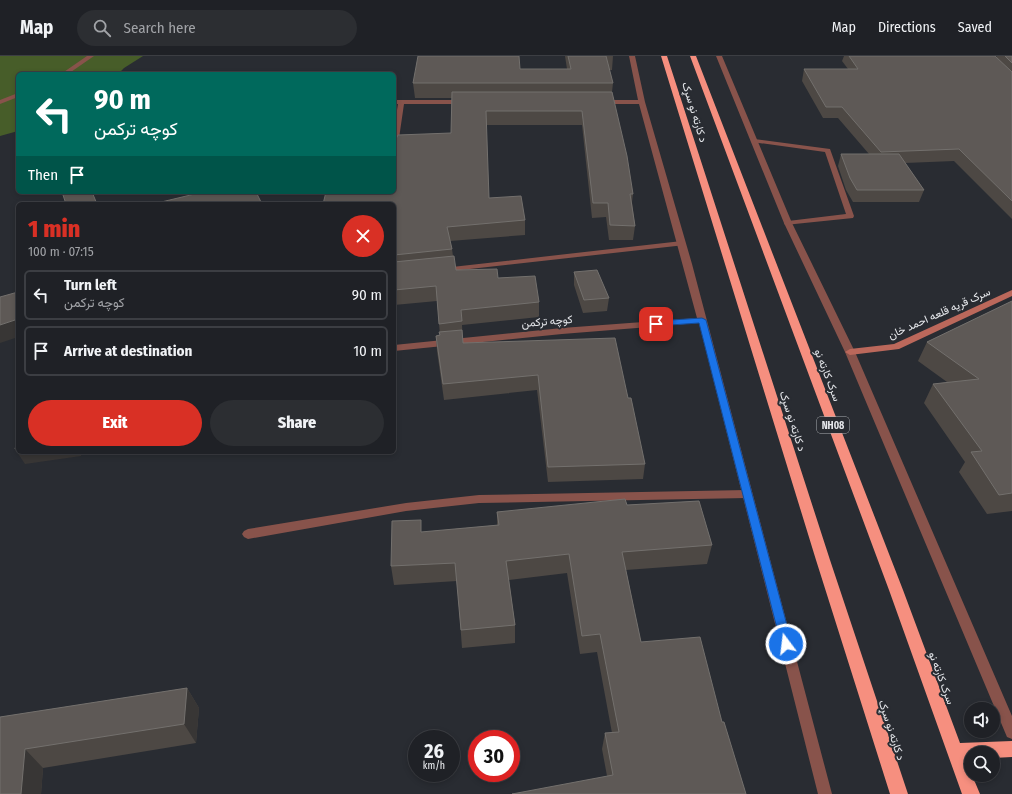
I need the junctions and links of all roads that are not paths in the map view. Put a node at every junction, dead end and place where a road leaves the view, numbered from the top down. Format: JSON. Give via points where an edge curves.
{"nodes":[{"id":1,"x":91,"y":56,"type":"edge"},
{"id":2,"x":632,"y":56,"type":"edge"},
{"id":3,"x":664,"y":56,"type":"edge"},
{"id":4,"x":693,"y":56,"type":"edge"},
{"id":5,"x":719,"y":56,"type":"edge"},
{"id":6,"x":67,"y":72,"type":"edge"},
{"id":7,"x":16,"y":96,"type":"edge"},
{"id":8,"x":0,"y":102,"type":"edge"},
{"id":9,"x":397,"y":102,"type":"edge"},
{"id":10,"x":471,"y":102,"type":"edge"},
{"id":11,"x":595,"y":102,"type":"edge"},
{"id":12,"x":642,"y":102,"type":"junction"},
{"id":13,"x":396,"y":119,"type":"edge"},
{"id":14,"x":754,"y":141,"type":"junction"},
{"id":15,"x":788,"y":223,"type":"junction"},
{"id":16,"x":682,"y":243,"type":"junction"},
{"id":17,"x":431,"y":271,"type":"edge"},
{"id":18,"x":1012,"y":293,"type":"edge"},
{"id":19,"x":702,"y":320,"type":"junction"},
{"id":20,"x":396,"y":348,"type":"edge"},
{"id":21,"x":850,"y":352,"type":"junction"},
{"id":22,"x":747,"y":494,"type":"junction"},
{"id":23,"x":248,"y":534,"type":"dead end"},
{"id":24,"x":1012,"y":732,"type":"edge"},
{"id":25,"x":1012,"y":749,"type":"edge"},
{"id":26,"x":955,"y":751,"type":"junction"},
{"id":27,"x":825,"y":794,"type":"edge"},
{"id":28,"x":899,"y":794,"type":"edge"},
{"id":29,"x":971,"y":794,"type":"edge"}],
"edges":[{"from":1,"to":6,"type":"street"},
{"from":2,"to":12,"type":"street"},
{"from":3,"to":28,"type":"highway","name":"د کارته نو سړک"},
{"from":4,"to":26,"type":"highway","name":"سرک کارته نو","number":"NH08"},
{"from":5,"to":14,"type":"street"},
{"from":7,"to":8,"type":"street"},
{"from":9,"to":10,"type":"street"},
{"from":9,"to":13,"type":"street"},
{"from":11,"to":12,"type":"street"},
{"from":12,"to":16,"type":"street"},
{"from":14,"to":15,"type":"street"},
{"from":14,"to":15,"type":"street","via":[[828,150],[850,216]]},
{"from":15,"to":21,"type":"street"},
{"from":16,"to":17,"type":"street"},
{"from":16,"to":19,"type":"street"},
{"from":18,"to":21,"type":"street","name":"سرک قریه قلعه احمد خان","via":[[896,347]]},
{"from":19,"to":20,"type":"street","name":"کوچه ترکمن"},
{"from":19,"to":22,"type":"street"},
{"from":21,"to":24,"type":"street"},
{"from":22,"to":23,"type":"street","via":[[479,499],[406,508]]},
{"from":22,"to":27,"type":"street"},
{"from":25,"to":26,"type":"highway"},
{"from":26,"to":29,"type":"highway","name":"سرک کارته نو","number":"NH08"}]}
